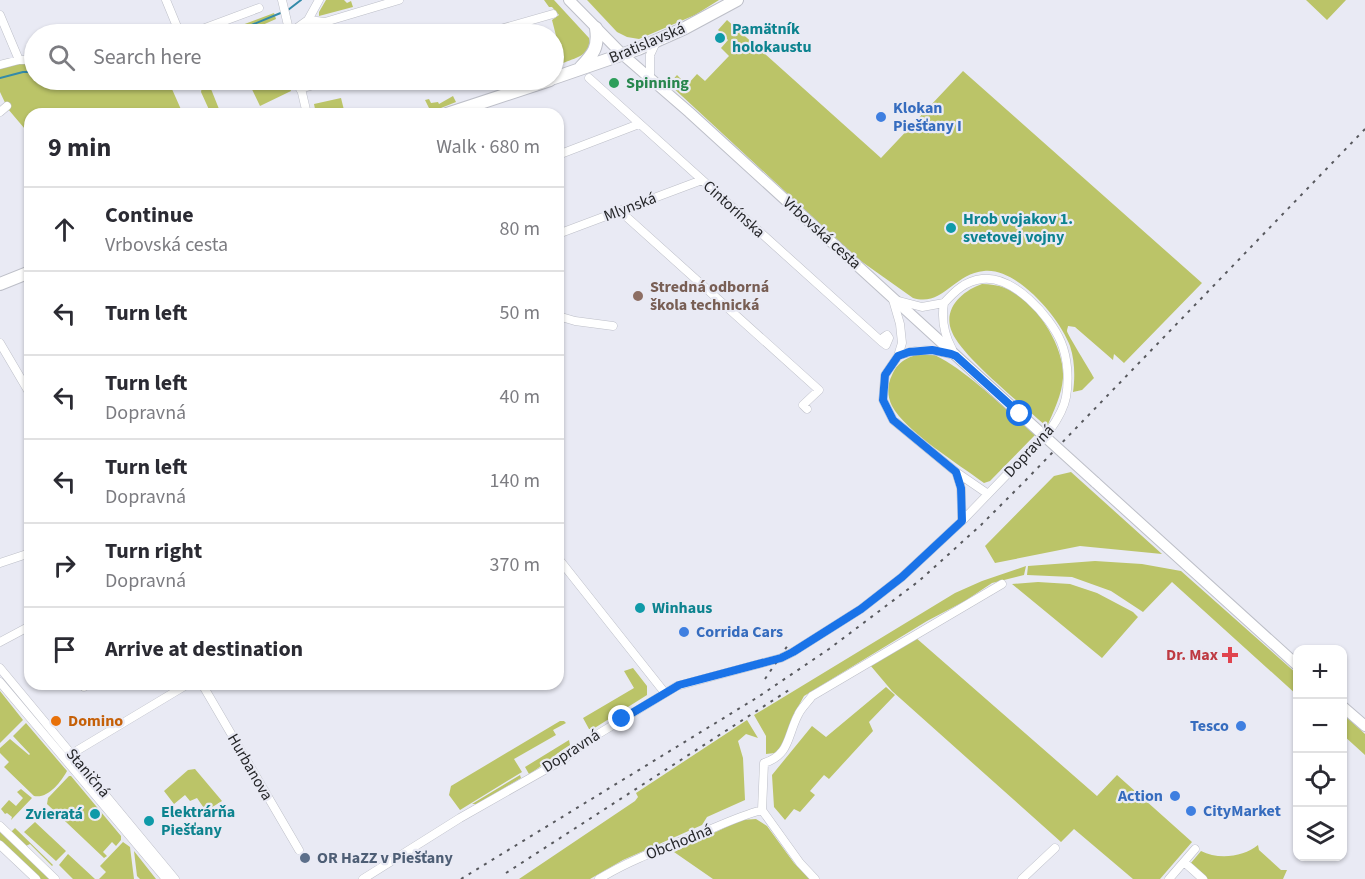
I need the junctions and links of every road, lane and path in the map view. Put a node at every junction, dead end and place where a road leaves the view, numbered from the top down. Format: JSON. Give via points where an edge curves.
{"nodes":[{"id":1,"x":166,"y":0,"type":"edge"},
{"id":2,"x":282,"y":0,"type":"edge"},
{"id":3,"x":320,"y":0,"type":"edge"},
{"id":4,"x":399,"y":0,"type":"edge"},
{"id":5,"x":569,"y":0,"type":"edge"},
{"id":6,"x":737,"y":0,"type":"edge"},
{"id":7,"x":259,"y":8,"type":"dead end"},
{"id":8,"x":553,"y":14,"type":"dead end"},
{"id":9,"x":0,"y":15,"type":"edge"},
{"id":10,"x":308,"y":20,"type":"junction"},
{"id":11,"x":176,"y":24,"type":"edge"},
{"id":12,"x":216,"y":24,"type":"edge"},
{"id":13,"x":288,"y":24,"type":"edge"},
{"id":14,"x":303,"y":24,"type":"edge"},
{"id":15,"x":518,"y":24,"type":"edge"},
{"id":16,"x":596,"y":28,"type":"junction"},
{"id":17,"x":656,"y":41,"type":"junction"},
{"id":18,"x":622,"y":54,"type":"junction"},
{"id":19,"x":19,"y":60,"type":"junction"},
{"id":20,"x":24,"y":60,"type":"edge"},
{"id":21,"x":0,"y":65,"type":"edge"},
{"id":22,"x":579,"y":69,"type":"junction"},
{"id":23,"x":564,"y":75,"type":"edge"},
{"id":24,"x":589,"y":78,"type":"dead end"},
{"id":25,"x":650,"y":78,"type":"junction"},
{"id":26,"x":301,"y":90,"type":"edge"},
{"id":27,"x":521,"y":90,"type":"edge"},
{"id":28,"x":8,"y":106,"type":"dead end"},
{"id":29,"x":305,"y":108,"type":"edge"},
{"id":30,"x":470,"y":108,"type":"edge"},
{"id":31,"x":0,"y":112,"type":"edge"},
{"id":32,"x":639,"y":124,"type":"junction"},
{"id":33,"x":564,"y":153,"type":"edge"},
{"id":34,"x":702,"y":180,"type":"junction"},
{"id":35,"x":620,"y":211,"type":"junction"},
{"id":36,"x":564,"y":232,"type":"edge"},
{"id":37,"x":24,"y":274,"type":"edge"},
{"id":38,"x":0,"y":284,"type":"edge"},
{"id":39,"x":892,"y":298,"type":"junction"},
{"id":40,"x":944,"y":303,"type":"junction"},
{"id":41,"x":564,"y":318,"type":"edge"},
{"id":42,"x":613,"y":326,"type":"dead end"},
{"id":43,"x":880,"y":340,"type":"dead end"},
{"id":44,"x":0,"y":343,"type":"edge"},
{"id":45,"x":898,"y":356,"type":"junction"},
{"id":46,"x":956,"y":356,"type":"junction"},
{"id":47,"x":24,"y":384,"type":"edge"},
{"id":48,"x":807,"y":409,"type":"dead end"},
{"id":49,"x":956,"y":472,"type":"junction"},
{"id":50,"x":988,"y":494,"type":"junction"},
{"id":51,"x":962,"y":521,"type":"junction"},
{"id":52,"x":24,"y":555,"type":"edge"},
{"id":53,"x":0,"y":564,"type":"edge"},
{"id":54,"x":564,"y":566,"type":"edge"},
{"id":55,"x":1002,"y":584,"type":"dead end"},
{"id":56,"x":24,"y":629,"type":"edge"},
{"id":57,"x":0,"y":642,"type":"edge"},
{"id":58,"x":1293,"y":662,"type":"edge"},
{"id":59,"x":0,"y":668,"type":"edge"},
{"id":60,"x":0,"y":682,"type":"edge"},
{"id":61,"x":178,"y":690,"type":"edge"},
{"id":62,"x":206,"y":690,"type":"edge"},
{"id":63,"x":665,"y":693,"type":"junction"},
{"id":64,"x":1347,"y":710,"type":"edge"},
{"id":65,"x":1365,"y":726,"type":"edge"},
{"id":66,"x":68,"y":756,"type":"junction"},
{"id":67,"x":762,"y":810,"type":"junction"},
{"id":68,"x":0,"y":826,"type":"edge"},
{"id":69,"x":0,"y":845,"type":"edge"},
{"id":70,"x":1054,"y":848,"type":"dead end"},
{"id":71,"x":1195,"y":849,"type":"dead end"},
{"id":72,"x":299,"y":850,"type":"dead end"},
{"id":73,"x":1184,"y":862,"type":"junction"},
{"id":74,"x":36,"y":879,"type":"edge"},
{"id":75,"x":55,"y":879,"type":"edge"},
{"id":76,"x":166,"y":879,"type":"edge"},
{"id":77,"x":175,"y":879,"type":"edge"},
{"id":78,"x":363,"y":879,"type":"edge"},
{"id":79,"x":599,"y":879,"type":"edge"},
{"id":80,"x":815,"y":879,"type":"edge"},
{"id":81,"x":1022,"y":879,"type":"edge"},
{"id":82,"x":1169,"y":879,"type":"edge"},
{"id":83,"x":1203,"y":879,"type":"edge"}],
"edges":[{"from":1,"to":11,"type":"street"},
{"from":2,"to":13,"type":"street"},
{"from":3,"to":10,"type":"street"},
{"from":4,"to":10,"type":"street","via":[[325,22]]},
{"from":5,"to":16,"type":"main road","name":"Vrbovská cesta"},
{"from":6,"to":17,"type":"main road","name":"Bratislavská"},
{"from":7,"to":12,"type":"street"},
{"from":8,"to":15,"type":"street"},
{"from":9,"to":19,"type":"street"},
{"from":10,"to":14,"type":"street"},
{"from":16,"to":18,"type":"main road","name":"Vrbovská cesta"},
{"from":16,"to":22,"type":"main road","via":[[594,53]]},
{"from":17,"to":18,"type":"main road","name":"Bratislavská"},
{"from":17,"to":25,"type":"street","via":[[650,55]]},
{"from":18,"to":22,"type":"main road","name":"Bratislavská"},
{"from":18,"to":25,"type":"main road","name":"Vrbovská cesta"},
{"from":19,"to":20,"type":"street"},
{"from":19,"to":21,"type":"street"},
{"from":22,"to":23,"type":"main road","name":"Bratislavská"},
{"from":24,"to":32,"type":"street","name":"Cintorínska"},
{"from":25,"to":39,"type":"main road","name":"Vrbovská cesta"},
{"from":26,"to":29,"type":"street"},
{"from":27,"to":30,"type":"main road","name":"Bratislavská"},
{"from":28,"to":31,"type":"street"},
{"from":32,"to":33,"type":"street"},
{"from":32,"to":34,"type":"street","name":"Cintorínska"},
{"from":34,"to":35,"type":"street","name":"Mlynská"},
{"from":34,"to":43,"type":"street","name":"Cintorínska"},
{"from":35,"to":36,"type":"street","name":"Mlynská"},
{"from":35,"to":48,"type":"street","via":[[819,390],[803,405]]},
{"from":37,"to":38,"type":"main road"},
{"from":39,"to":40,"type":"street","via":[[922,307]]},
{"from":39,"to":45,"type":"street","via":[[901,332]]},
{"from":39,"to":46,"type":"main road","name":"Vrbovská cesta"},
{"from":40,"to":46,"type":"street","via":[[944,328]]},
{"from":40,"to":50,"type":"street","name":"Dopravná","via":[[969,282],[985,278],[1006,283],[1044,315],[1065,355],[1066,396],[1058,418]]},
{"from":41,"to":42,"type":"street"},
{"from":44,"to":47,"type":"street"},
{"from":45,"to":46,"type":"street","via":[[925,350]]},
{"from":45,"to":49,"type":"street","via":[[885,375],[883,400],[893,420]]},
{"from":46,"to":58,"type":"main road","name":"Vrbovská cesta","bridge":true},
{"from":49,"to":50,"type":"street"},
{"from":49,"to":51,"type":"street","via":[[961,488]]},
{"from":50,"to":51,"type":"street","name":"Dopravná"},
{"from":51,"to":63,"type":"street","name":"Dopravná","via":[[861,609],[793,652],[690,681]]},
{"from":52,"to":53,"type":"street"},
{"from":54,"to":63,"type":"street"},
{"from":55,"to":67,"type":"street","via":[[813,696],[799,713],[784,750],[764,763]]},
{"from":56,"to":57,"type":"street"},
{"from":59,"to":66,"type":"street","name":"Staničná"},
{"from":60,"to":66,"type":"street","name":"Staničná"},
{"from":61,"to":66,"type":"street"},
{"from":62,"to":72,"type":"street","name":"Hurbanova"},
{"from":63,"to":78,"type":"street","name":"Dopravná","via":[[564,759]]},
{"from":64,"to":65,"type":"main road"},
{"from":66,"to":76,"type":"street","name":"Staničná"},
{"from":66,"to":77,"type":"street","name":"Staničná"},
{"from":67,"to":79,"type":"street","name":"Obchodná","via":[[620,866]]},
{"from":67,"to":80,"type":"street"},
{"from":68,"to":75,"type":"street"},
{"from":69,"to":74,"type":"street"},
{"from":70,"to":81,"type":"street"},
{"from":71,"to":73,"type":"street"},
{"from":73,"to":82,"type":"street"},
{"from":73,"to":83,"type":"street"}]}
